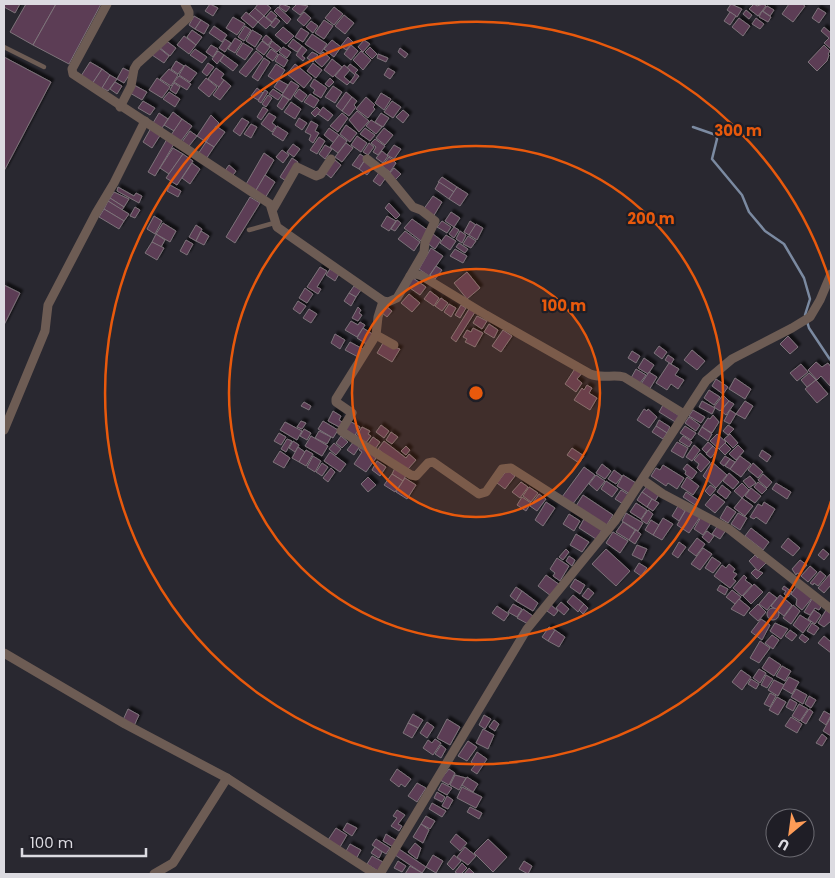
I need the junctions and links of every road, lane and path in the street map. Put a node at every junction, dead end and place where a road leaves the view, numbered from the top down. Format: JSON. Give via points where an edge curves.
{"nodes":[{"id":1,"x":107,"y":4,"type":"edge"},
{"id":2,"x":185,"y":4,"type":"edge"},
{"id":3,"x":4,"y":47,"type":"edge"},
{"id":4,"x":44,"y":67,"type":"dead end"},
{"id":5,"x":120,"y":107,"type":"junction"},
{"id":6,"x":145,"y":121,"type":"junction"},
{"id":7,"x":331,"y":160,"type":"dead end"},
{"id":8,"x":367,"y":160,"type":"dead end"},
{"id":9,"x":273,"y":209,"type":"junction"},
{"id":10,"x":274,"y":224,"type":"junction"},
{"id":11,"x":249,"y":230,"type":"dead end"},
{"id":12,"x":831,"y":274,"type":"edge"},
{"id":13,"x":410,"y":276,"type":"junction"},
{"id":14,"x":383,"y":301,"type":"junction"},
{"id":15,"x":376,"y":335,"type":"junction"},
{"id":16,"x":394,"y":345,"type":"dead end"},
{"id":17,"x":684,"y":414,"type":"junction"},
{"id":18,"x":4,"y":430,"type":"edge"},
{"id":19,"x":643,"y":480,"type":"junction"},
{"id":20,"x":608,"y":530,"type":"junction"},
{"id":21,"x":831,"y":609,"type":"edge"},
{"id":22,"x":4,"y":653,"type":"edge"},
{"id":23,"x":227,"y":778,"type":"junction"},
{"id":24,"x":154,"y":874,"type":"edge"},
{"id":25,"x":375,"y":874,"type":"edge"},
{"id":26,"x":380,"y":874,"type":"edge"}],
"edges":[{"from":1,"to":5,"type":"street","via":[[72,69],[73,74]]},
{"from":2,"to":5,"type":"street","via":[[189,16],[134,69],[132,86]]},
{"from":3,"to":4,"type":"lane"},
{"from":5,"to":6,"type":"street"},
{"from":6,"to":9,"type":"street"},
{"from":6,"to":18,"type":"street","via":[[48,305],[45,331]]},
{"from":7,"to":9,"type":"street","via":[[322,174],[316,176],[297,167]]},
{"from":8,"to":13,"type":"street","via":[[386,174],[413,207],[435,221],[424,252]]},
{"from":9,"to":10,"type":"street"},
{"from":10,"to":11,"type":"lane"},
{"from":10,"to":14,"type":"street"},
{"from":12,"to":17,"type":"street","via":[[810,317],[718,368]]},
{"from":13,"to":14,"type":"street","via":[[397,298]]},
{"from":13,"to":17,"type":"street","via":[[422,276],[590,374],[624,377]]},
{"from":14,"to":15,"type":"street"},
{"from":15,"to":16,"type":"street"},
{"from":15,"to":20,"type":"street","via":[[336,399],[352,413],[341,431],[411,475],[416,476],[428,463],[434,462],[479,494],[486,492],[502,469],[511,468]]},
{"from":17,"to":19,"type":"street"},
{"from":19,"to":20,"type":"street"},
{"from":19,"to":21,"type":"street","via":[[729,529]]},
{"from":20,"to":26,"type":"street","via":[[527,629]]},
{"from":22,"to":23,"type":"street","via":[[125,724]]},
{"from":23,"to":24,"type":"street","via":[[173,864]]},
{"from":23,"to":25,"type":"street"}]}
